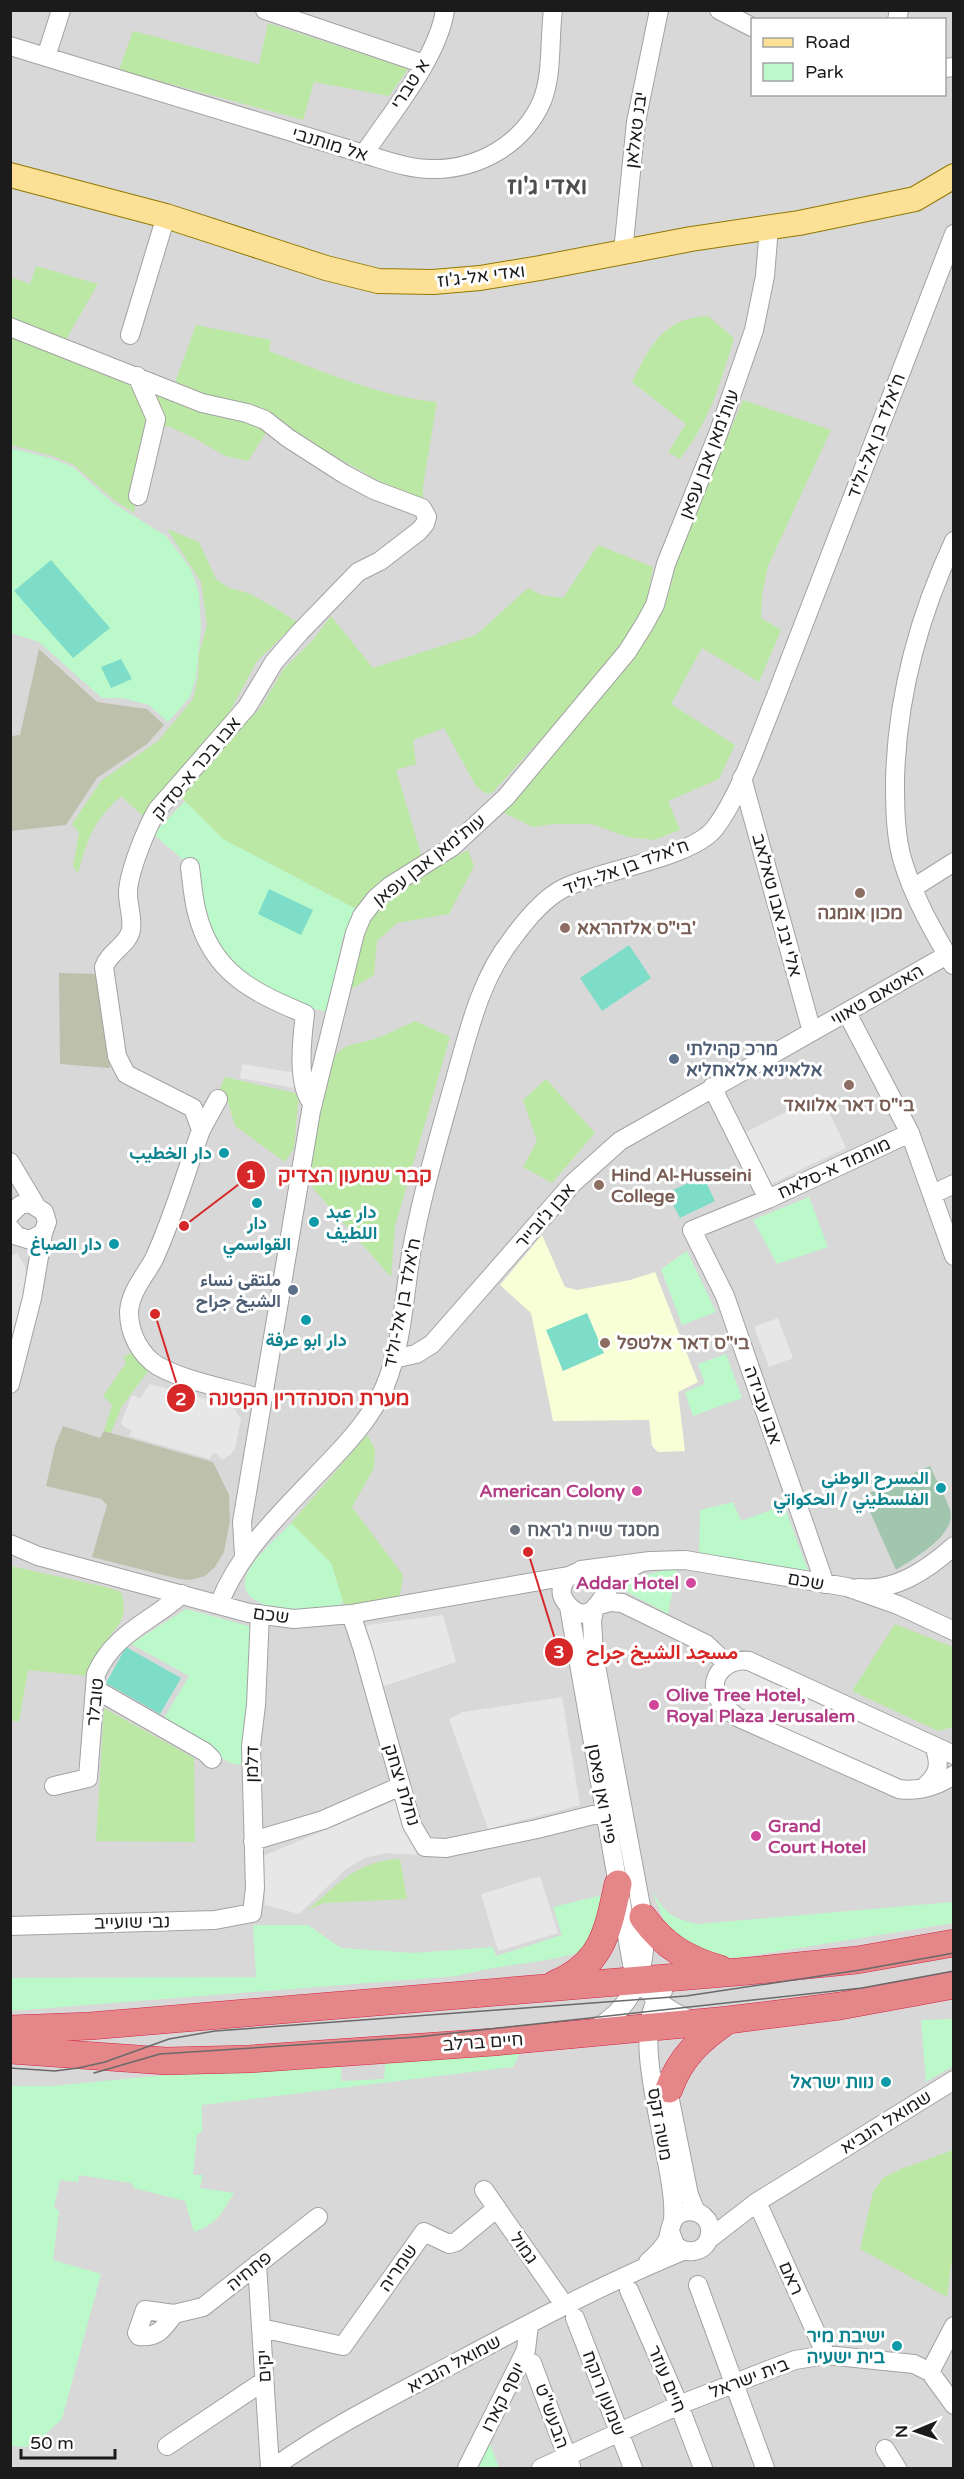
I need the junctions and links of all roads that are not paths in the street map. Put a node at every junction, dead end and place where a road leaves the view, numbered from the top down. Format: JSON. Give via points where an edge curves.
{"nodes":[{"id":1,"x":61,"y":10,"type":"edge"},
{"id":2,"x":266,"y":10,"type":"edge"},
{"id":3,"x":445,"y":10,"type":"edge"},
{"id":4,"x":553,"y":10,"type":"edge"},
{"id":5,"x":659,"y":10,"type":"edge"},
{"id":6,"x":719,"y":10,"type":"edge"},
{"id":7,"x":751,"y":26,"type":"edge"},
{"id":8,"x":10,"y":46,"type":"edge"},
{"id":9,"x":46,"y":57,"type":"junction"},
{"id":10,"x":424,"y":64,"type":"junction"},
{"id":11,"x":364,"y":154,"type":"junction"},
{"id":12,"x":10,"y":175,"type":"edge"},
{"id":13,"x":954,"y":176,"type":"edge"},
{"id":14,"x":166,"y":216,"type":"junction"},
{"id":15,"x":769,"y":228,"type":"junction"},
{"id":16,"x":954,"y":234,"type":"edge"},
{"id":17,"x":623,"y":252,"type":"junction"},
{"id":18,"x":10,"y":327,"type":"edge"},
{"id":19,"x":130,"y":335,"type":"dead end"},
{"id":20,"x":137,"y":376,"type":"junction"},
{"id":21,"x":138,"y":496,"type":"dead end"},
{"id":22,"x":954,"y":541,"type":"edge"},
{"id":23,"x":742,"y":778,"type":"junction"},
{"id":24,"x":954,"y":862,"type":"edge"},
{"id":25,"x":190,"y":867,"type":"dead end"},
{"id":26,"x":913,"y":888,"type":"junction"},
{"id":27,"x":950,"y":961,"type":"edge"},
{"id":28,"x":847,"y":1013,"type":"junction"},
{"id":29,"x":812,"y":1032,"type":"junction"},
{"id":30,"x":712,"y":1087,"type":"junction"},
{"id":31,"x":218,"y":1099,"type":"dead end"},
{"id":32,"x":313,"y":1104,"type":"junction"},
{"id":33,"x":201,"y":1130,"type":"junction"},
{"id":34,"x":910,"y":1133,"type":"junction"},
{"id":35,"x":10,"y":1164,"type":"edge"},
{"id":36,"x":954,"y":1184,"type":"edge"},
{"id":37,"x":933,"y":1194,"type":"junction"},
{"id":38,"x":768,"y":1198,"type":"junction"},
{"id":39,"x":35,"y":1204,"type":"junction"},
{"id":40,"x":12,"y":1226,"type":"edge"},
{"id":41,"x":692,"y":1230,"type":"joint"},
{"id":42,"x":43,"y":1233,"type":"junction"},
{"id":43,"x":954,"y":1256,"type":"edge"},
{"id":44,"x":36,"y":1281,"type":"junction"},
{"id":45,"x":393,"y":1359,"type":"junction"},
{"id":46,"x":10,"y":1384,"type":"edge"},
{"id":47,"x":263,"y":1399,"type":"junction"},
{"id":48,"x":10,"y":1544,"type":"edge"},
{"id":49,"x":954,"y":1546,"type":"edge"},
{"id":50,"x":10,"y":1555,"type":"edge"},
{"id":51,"x":244,"y":1555,"type":"junction"},
{"id":52,"x":38,"y":1556,"type":"junction"},
{"id":53,"x":650,"y":1561,"type":"junction"},
{"id":54,"x":575,"y":1573,"type":"junction"},
{"id":55,"x":825,"y":1584,"type":"junction"},
{"id":56,"x":509,"y":1587,"type":"junction"},
{"id":57,"x":847,"y":1587,"type":"junction"},
{"id":58,"x":182,"y":1594,"type":"junction"},
{"id":59,"x":566,"y":1601,"type":"junction"},
{"id":60,"x":219,"y":1604,"type":"junction"},
{"id":61,"x":599,"y":1604,"type":"junction"},
{"id":62,"x":260,"y":1614,"type":"junction"},
{"id":63,"x":351,"y":1614,"type":"junction"},
{"id":64,"x":954,"y":1631,"type":"edge"},
{"id":65,"x":727,"y":1664,"type":"junction"},
{"id":66,"x":95,"y":1689,"type":"junction"},
{"id":67,"x":934,"y":1746,"type":"junction"},
{"id":68,"x":954,"y":1755,"type":"edge"},
{"id":69,"x":212,"y":1759,"type":"dead end"},
{"id":70,"x":954,"y":1775,"type":"edge"},
{"id":71,"x":54,"y":1786,"type":"dead end"},
{"id":72,"x":401,"y":1786,"type":"junction"},
{"id":73,"x":921,"y":1789,"type":"junction"},
{"id":74,"x":605,"y":1812,"type":"junction"},
{"id":75,"x":253,"y":1841,"type":"junction"},
{"id":76,"x":618,"y":1884,"type":"junction"},
{"id":77,"x":252,"y":1913,"type":"joint"},
{"id":78,"x":643,"y":1917,"type":"junction"},
{"id":79,"x":10,"y":1926,"type":"edge"},
{"id":80,"x":954,"y":1943,"type":"edge"},
{"id":81,"x":733,"y":1973,"type":"junction"},
{"id":82,"x":954,"y":1985,"type":"edge"},
{"id":83,"x":546,"y":1988,"type":"junction"},
{"id":84,"x":641,"y":1994,"type":"junction"},
{"id":85,"x":954,"y":2004,"type":"edge"},
{"id":86,"x":840,"y":2006,"type":"junction"},
{"id":87,"x":728,"y":2020,"type":"junction"},
{"id":88,"x":697,"y":2023,"type":"junction"},
{"id":89,"x":10,"y":2028,"type":"edge"},
{"id":90,"x":648,"y":2028,"type":"junction"},
{"id":91,"x":586,"y":2033,"type":"junction"},
{"id":92,"x":10,"y":2050,"type":"edge"},
{"id":93,"x":954,"y":2080,"type":"edge"},
{"id":94,"x":669,"y":2089,"type":"junction"},
{"id":95,"x":484,"y":2190,"type":"dead end"},
{"id":96,"x":757,"y":2202,"type":"junction"},
{"id":97,"x":496,"y":2208,"type":"junction"},
{"id":98,"x":699,"y":2214,"type":"junction"},
{"id":99,"x":318,"y":2217,"type":"dead end"},
{"id":100,"x":672,"y":2226,"type":"junction"},
{"id":101,"x":709,"y":2239,"type":"junction"},
{"id":102,"x":683,"y":2251,"type":"junction"},
{"id":103,"x":257,"y":2264,"type":"junction"},
{"id":104,"x":639,"y":2268,"type":"junction"},
{"id":105,"x":698,"y":2285,"type":"dead end"},
{"id":106,"x":629,"y":2290,"type":"dead end"},
{"id":107,"x":570,"y":2312,"type":"junction"},
{"id":108,"x":174,"y":2314,"type":"dead end"},
{"id":109,"x":529,"y":2324,"type":"junction"},
{"id":110,"x":954,"y":2325,"type":"edge"},
{"id":111,"x":261,"y":2328,"type":"junction"},
{"id":112,"x":826,"y":2355,"type":"junction"},
{"id":113,"x":532,"y":2363,"type":"dead end"},
{"id":114,"x":930,"y":2372,"type":"junction"},
{"id":115,"x":264,"y":2381,"type":"junction"},
{"id":116,"x":733,"y":2384,"type":"junction"},
{"id":117,"x":954,"y":2404,"type":"edge"},
{"id":118,"x":679,"y":2405,"type":"junction"},
{"id":119,"x":620,"y":2434,"type":"junction"},
{"id":120,"x":167,"y":2445,"type":"dead end"},
{"id":121,"x":885,"y":2449,"type":"dead end"},
{"id":122,"x":569,"y":2463,"type":"edge"},
{"id":123,"x":272,"y":2469,"type":"edge"},
{"id":124,"x":467,"y":2469,"type":"edge"},
{"id":125,"x":541,"y":2469,"type":"edge"},
{"id":126,"x":633,"y":2469,"type":"edge"},
{"id":127,"x":704,"y":2469,"type":"edge"},
{"id":128,"x":765,"y":2469,"type":"edge"},
{"id":129,"x":897,"y":2469,"type":"edge"}],
"edges":[{"from":1,"to":9,"type":"street"},
{"from":2,"to":10,"type":"street"},
{"from":3,"to":10,"type":"street","name":"א טברי","via":[[442,29]]},
{"from":4,"to":11,"type":"street","name":"אל מותנבי","via":[[551,55],[542,101],[519,135],[504,148],[473,164],[431,169]]},
{"from":5,"to":17,"type":"street","name":"יבנ טאלאן","via":[[636,122]]},
{"from":6,"to":7,"type":"street"},
{"from":8,"to":9,"type":"street","name":"אל מותנבי"},
{"from":9,"to":11,"type":"street","name":"אל מותנבי"},
{"from":10,"to":11,"type":"street","name":"א טברי"},
{"from":12,"to":14,"type":"main road","name":"ואדי אל-ג'וז"},
{"from":13,"to":15,"type":"main road","name":"ואדי אל-ג'וז","via":[[915,199]]},
{"from":14,"to":17,"type":"main road","name":"ואדי אל-ג'וז","via":[[378,281],[480,278]]},
{"from":14,"to":19,"type":"street"},
{"from":15,"to":17,"type":"main road","name":"ואדי אל-ג'וז"},
{"from":15,"to":32,"type":"street","name":"עות'מאן אבן עפאן","via":[[765,276],[754,330],[666,564],[655,605],[627,652],[506,797],[452,847],[390,886],[362,916],[348,955]]},
{"from":16,"to":23,"type":"street","name":"ח'אלד בן אל-וליד"},
{"from":18,"to":20,"type":"street","name":"אבו בכר א-סדיק"},
{"from":20,"to":21,"type":"street","via":[[156,419]]},
{"from":20,"to":33,"type":"street","name":"אבו בכר א-סדיק","via":[[202,403],[265,420],[344,474],[422,508],[426,517],[419,531],[380,561],[358,572],[300,632],[274,662],[247,707],[157,810],[147,828],[128,894],[131,931],[104,967],[117,1056],[126,1074],[193,1108]]},
{"from":22,"to":26,"type":"street","via":[[912,650],[898,723],[897,828]]},
{"from":23,"to":29,"type":"street","name":"אלי יבנ אבו טאלאב"},
{"from":23,"to":45,"type":"street","name":"ח'אלד בן אל-וליד","via":[[714,830],[703,839],[656,859],[561,889],[511,940],[483,989],[472,1019],[431,1164]]},
{"from":24,"to":26,"type":"street"},
{"from":25,"to":32,"type":"street","via":[[202,930],[216,955],[252,990],[304,1014],[303,1075],[306,1096]]},
{"from":26,"to":27,"type":"street"},
{"from":27,"to":28,"type":"street","name":"האטאם טאווי"},
{"from":28,"to":29,"type":"street","name":"האטאם טאווי"},
{"from":28,"to":34,"type":"street"},
{"from":29,"to":30,"type":"street","name":"האטאם טאווי"},
{"from":30,"to":38,"type":"street"},
{"from":30,"to":45,"type":"street","name":"אבן ג'ובייר","via":[[604,1153],[432,1344],[416,1354]]},
{"from":31,"to":33,"type":"street"},
{"from":32,"to":47,"type":"street","name":"עות'מאן אבן עפאן"},
{"from":33,"to":47,"type":"street","via":[[154,1258],[131,1300],[130,1323],[135,1341],[158,1365]]},
{"from":34,"to":37,"type":"street"},
{"from":34,"to":38,"type":"street","name":"מוחמד א-סלאח"},
{"from":35,"to":39,"type":"street"},
{"from":35,"to":40,"type":"street","via":[[14,1191]]},
{"from":36,"to":37,"type":"street"},
{"from":37,"to":43,"type":"street"},
{"from":38,"to":41,"type":"street","name":"מוחמד א-סלאח"},
{"from":39,"to":40,"type":"street","via":[[20,1204]]},
{"from":39,"to":42,"type":"street","via":[[46,1217]]},
{"from":40,"to":42,"type":"street","via":[[30,1240]]},
{"from":40,"to":44,"type":"street","via":[[31,1258]]},
{"from":41,"to":55,"type":"street","name":"אבו עבידה","via":[[725,1296]]},
{"from":42,"to":44,"type":"street"},
{"from":44,"to":46,"type":"street"},
{"from":45,"to":51,"type":"street","name":"ח'אלד בן אל-וליד","via":[[385,1386],[361,1426]]},
{"from":47,"to":51,"type":"street","name":"עות'מאן אבן עפאן","via":[[242,1522]]},
{"from":48,"to":52,"type":"street","name":"שכם"},
{"from":49,"to":57,"type":"street","via":[[923,1571],[903,1580],[865,1588]]},
{"from":50,"to":52,"type":"street","name":"שכם"},
{"from":51,"to":60,"type":"street","name":"ח'אלד בן אל-וליד"},
{"from":52,"to":58,"type":"street","name":"שכם"},
{"from":53,"to":54,"type":"street","name":"שכם"},
{"from":53,"to":55,"type":"street","name":"שכם","via":[[685,1560]]},
{"from":53,"to":61,"type":"street","name":"שכם","via":[[626,1570]]},
{"from":54,"to":56,"type":"street","name":"שכם"},
{"from":54,"to":59,"type":"street","via":[[564,1582]]},
{"from":54,"to":61,"type":"street","via":[[595,1573],[600,1578],[605,1591]]},
{"from":55,"to":57,"type":"street","name":"שכם"},
{"from":56,"to":59,"type":"street","name":"שכם","via":[[544,1591]]},
{"from":56,"to":63,"type":"street","name":"שכם"},
{"from":57,"to":64,"type":"street","name":"שכם"},
{"from":58,"to":60,"type":"street","name":"שכם"},
{"from":58,"to":66,"type":"street","name":"טובלר","via":[[122,1636],[102,1661]]},
{"from":59,"to":61,"type":"street","via":[[581,1612]]},
{"from":59,"to":74,"type":"street","name":"פייר ואן פאסן"},
{"from":60,"to":62,"type":"street","name":"שכם"},
{"from":61,"to":65,"type":"street","via":[[622,1603],[706,1644]]},
{"from":61,"to":78,"type":"street","name":"פייר ואן פאסן","via":[[592,1621],[594,1655]]},
{"from":62,"to":63,"type":"street","name":"שכם","via":[[294,1619]]},
{"from":62,"to":75,"type":"street","name":"דלמן","via":[[251,1746]]},
{"from":63,"to":72,"type":"street","name":"נחלת יצחק"},
{"from":65,"to":67,"type":"street","via":[[737,1659],[749,1661]]},
{"from":65,"to":73,"type":"street","via":[[715,1685],[722,1702],[737,1717],[899,1789]]},
{"from":66,"to":69,"type":"street"},
{"from":66,"to":71,"type":"street","name":"טובלר","via":[[88,1778]]},
{"from":67,"to":68,"type":"street"},
{"from":67,"to":73,"type":"street","via":[[939,1767],[931,1782]]},
{"from":70,"to":73,"type":"street"},
{"from":72,"to":74,"type":"street","name":"נחלת יצחק","via":[[425,1847],[537,1829]]},
{"from":72,"to":75,"type":"street","via":[[323,1820]]},
{"from":74,"to":76,"type":"street","name":"פייר ואן פאסן"},
{"from":75,"to":77,"type":"street","name":"דלמן"},
{"from":76,"to":83,"type":"highway","via":[[605,1937],[596,1955],[569,1978]]},
{"from":76,"to":84,"type":"street","name":"פייר ואן פאסן"},
{"from":77,"to":79,"type":"street","name":"נבי שועייב","via":[[214,1920]]},
{"from":78,"to":81,"type":"highway","via":[[684,1956]]},
{"from":78,"to":84,"type":"street","name":"פייר ואן פאסן"},
{"from":80,"to":81,"type":"highway","via":[[857,1960]]},
{"from":81,"to":84,"type":"highway","via":[[686,1976]]},
{"from":82,"to":86,"type":"highway","name":"חיים ברלב"},
{"from":83,"to":84,"type":"highway","via":[[601,1983]]},
{"from":83,"to":89,"type":"highway","via":[[90,2026]]},
{"from":84,"to":88,"type":"street"},
{"from":84,"to":90,"type":"street","name":"משה זקס","via":[[650,2011]]},
{"from":84,"to":91,"type":"street"},
{"from":85,"to":86,"type":"highway"},
{"from":86,"to":87,"type":"highway","name":"חיים ברלב"},
{"from":87,"to":88,"type":"highway","name":"חיים ברלב"},
{"from":87,"to":94,"type":"highway","via":[[687,2055]]},
{"from":88,"to":90,"type":"highway","name":"חיים ברלב"},
{"from":90,"to":91,"type":"highway","name":"חיים ברלב"},
{"from":90,"to":94,"type":"street","name":"משה זקס"},
{"from":90,"to":100,"type":"street","name":"משה זקס","via":[[656,2101],[674,2197]]},
{"from":91,"to":92,"type":"highway","name":"חיים ברלב","via":[[214,2061]]},
{"from":93,"to":96,"type":"street","name":"שמואל הנביא"},
{"from":94,"to":98,"type":"street","name":"משה זקס","via":[[689,2195]]},
{"from":95,"to":97,"type":"street","name":"גמול"},
{"from":96,"to":98,"type":"street","name":"שמואל הנביא","via":[[725,2212]]},
{"from":96,"to":101,"type":"street","name":"שמואל הנביא"},
{"from":96,"to":112,"type":"street","name":"ראם"},
{"from":97,"to":107,"type":"street","name":"גמול"},
{"from":97,"to":111,"type":"street","name":"שמריה","via":[[456,2242],[449,2244],[424,2232],[343,2346]]},
{"from":98,"to":100,"type":"street","via":[[683,2212]]},
{"from":98,"to":101,"type":"street","via":[[710,2226]]},
{"from":99,"to":103,"type":"street","name":"פתחיה"},
{"from":100,"to":102,"type":"street","via":[[672,2241]]},
{"from":100,"to":104,"type":"street","name":"שמואל הנביא","via":[[662,2249]]},
{"from":101,"to":102,"type":"street","via":[[695,2251]]},
{"from":102,"to":104,"type":"street","name":"שמואל הנביא"},
{"from":103,"to":108,"type":"street","name":"פתחיה","via":[[203,2307]]},
{"from":103,"to":111,"type":"street","name":"יקים"},
{"from":104,"to":107,"type":"street","name":"שמואל הנביא"},
{"from":105,"to":116,"type":"street"},
{"from":106,"to":118,"type":"street","name":"חיים עוזר"},
{"from":107,"to":109,"type":"street","name":"שמואל הנביא"},
{"from":107,"to":119,"type":"street","name":"שמעון רוקח"},
{"from":109,"to":123,"type":"street","name":"שמואל הנביא","via":[[368,2410]]},
{"from":109,"to":124,"type":"street","name":"יוסף קארו","via":[[526,2350]]},
{"from":110,"to":114,"type":"street"},
{"from":111,"to":115,"type":"street","name":"יקים"},
{"from":112,"to":114,"type":"street","name":"בית ישראל","via":[[914,2364]]},
{"from":112,"to":116,"type":"street","name":"בית ישראל","via":[[795,2361]]},
{"from":113,"to":122,"type":"street","name":"הבעש\"ט"},
{"from":114,"to":117,"type":"street"},
{"from":115,"to":120,"type":"street"},
{"from":115,"to":123,"type":"street","name":"יקים"},
{"from":116,"to":118,"type":"street","name":"בית ישראל"},
{"from":116,"to":128,"type":"street"},
{"from":118,"to":119,"type":"street","name":"בית ישראל"},
{"from":118,"to":127,"type":"street","name":"חיים עוזר"},
{"from":119,"to":122,"type":"street","name":"בית ישראל"},
{"from":119,"to":126,"type":"street","name":"שמעון רוקח"},
{"from":121,"to":129,"type":"street"},
{"from":122,"to":125,"type":"street","name":"בית ישראל"}]}
